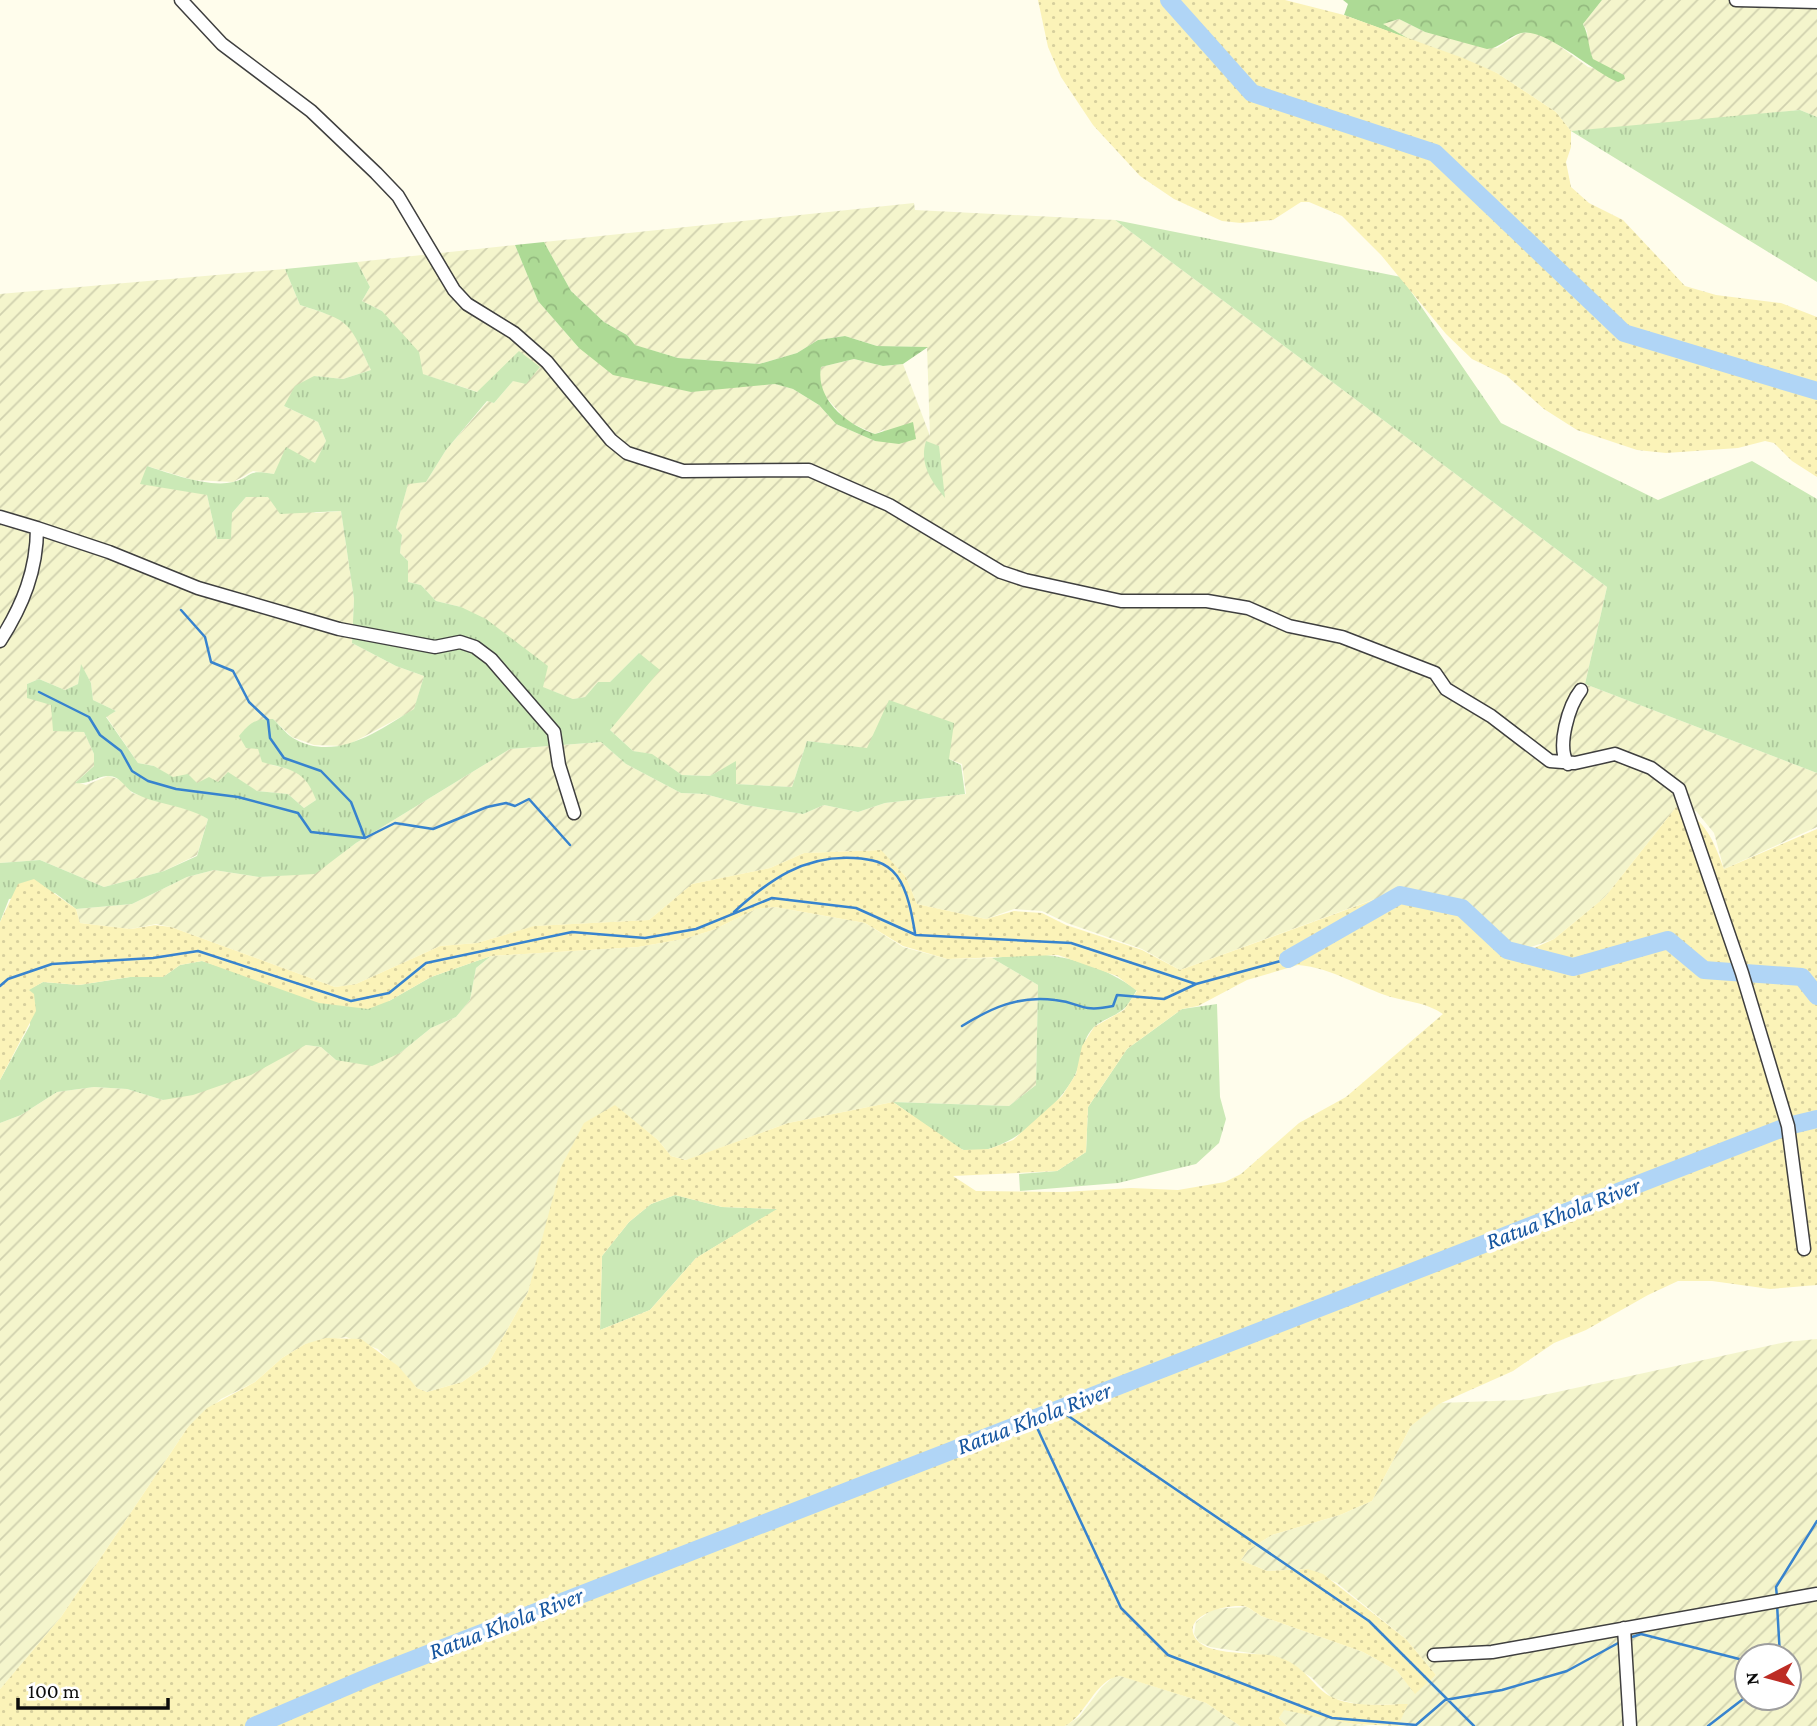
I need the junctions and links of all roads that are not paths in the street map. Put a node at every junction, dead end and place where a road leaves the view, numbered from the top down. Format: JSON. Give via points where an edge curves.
{"nodes":[{"id":1,"x":181,"y":0,"type":"edge"},
{"id":2,"x":1736,"y":0,"type":"edge"},
{"id":3,"x":1817,"y":2,"type":"edge"},
{"id":4,"x":0,"y":517,"type":"edge"},
{"id":5,"x":37,"y":528,"type":"junction"},
{"id":6,"x":0,"y":641,"type":"edge"},
{"id":7,"x":1581,"y":690,"type":"dead end"},
{"id":8,"x":1568,"y":764,"type":"junction"},
{"id":9,"x":574,"y":813,"type":"dead end"},
{"id":10,"x":1804,"y":1249,"type":"dead end"},
{"id":11,"x":1817,"y":1594,"type":"edge"},
{"id":12,"x":1625,"y":1628,"type":"junction"},
{"id":13,"x":1434,"y":1656,"type":"dead end"},
{"id":14,"x":1630,"y":1726,"type":"edge"}],
"edges":[{"from":1,"to":8,"type":"street","via":[[222,44],[311,111],[376,173],[398,196],[454,290],[547,362],[627,453],[683,471],[809,470],[890,505],[1001,572],[1025,580],[1121,601],[1207,601],[1248,608],[1289,626],[1359,643],[1435,673],[1446,688],[1550,761]]},
{"from":2,"to":3,"type":"street"},
{"from":4,"to":5,"type":"street"},
{"from":5,"to":6,"type":"street","via":[[27,593]]},
{"from":5,"to":9,"type":"street","via":[[198,588],[339,629],[435,647],[460,642],[475,647],[491,659],[554,732]]},
{"from":7,"to":8,"type":"street","via":[[1573,701],[1563,741]]},
{"from":8,"to":10,"type":"street","via":[[1615,754],[1651,768],[1679,789],[1788,1126]]},
{"from":11,"to":12,"type":"street"},
{"from":12,"to":13,"type":"street","via":[[1492,1652]]},
{"from":12,"to":14,"type":"street"}]}
